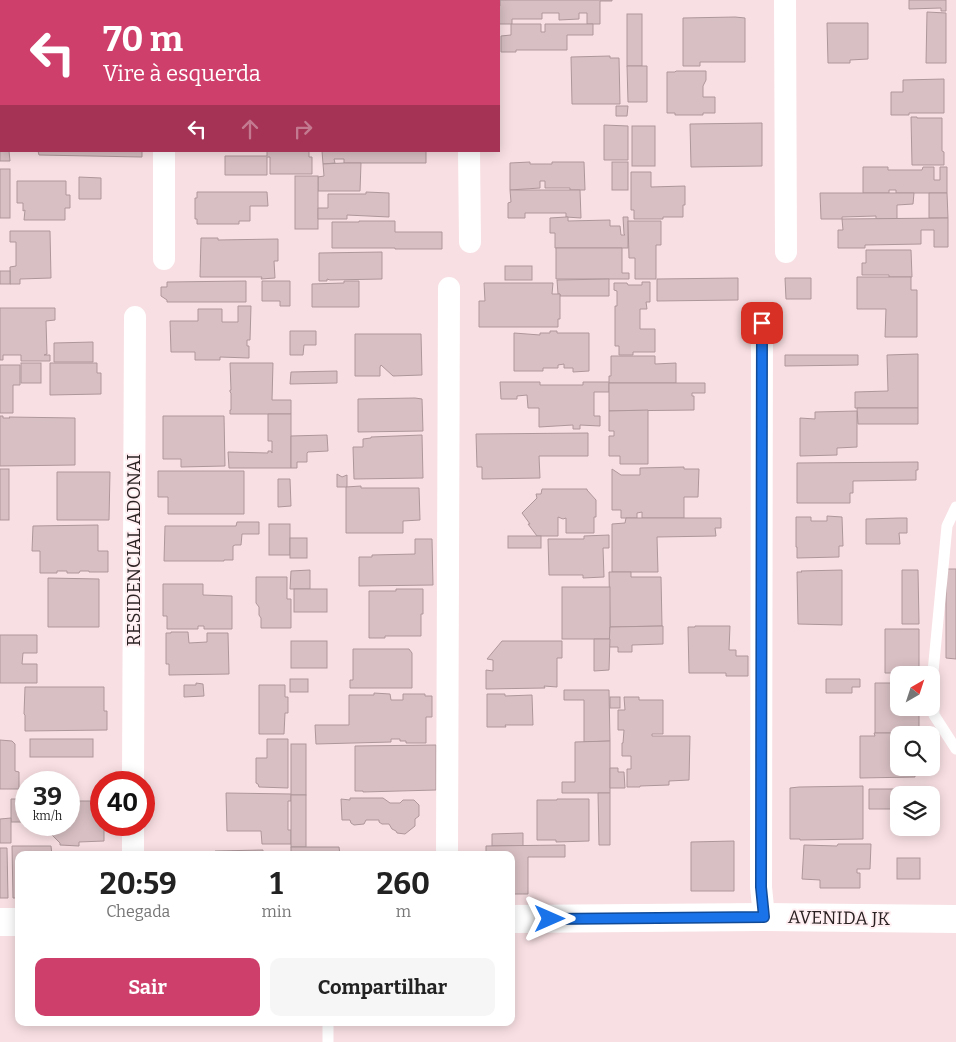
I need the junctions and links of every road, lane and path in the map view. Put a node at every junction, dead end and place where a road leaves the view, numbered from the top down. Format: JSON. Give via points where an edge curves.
{"nodes":[{"id":1,"x":786,"y":0,"type":"edge"},
{"id":2,"x":164,"y":152,"type":"edge"},
{"id":3,"x":469,"y":152,"type":"edge"},
{"id":4,"x":470,"y":242,"type":"dead end"},
{"id":5,"x":786,"y":252,"type":"dead end"},
{"id":6,"x":164,"y":259,"type":"dead end"},
{"id":7,"x":449,"y":288,"type":"dead end"},
{"id":8,"x":135,"y":317,"type":"dead end"},
{"id":9,"x":762,"y":323,"type":"dead end"},
{"id":10,"x":956,"y":507,"type":"edge"},
{"id":11,"x":956,"y":749,"type":"edge"},
{"id":12,"x":133,"y":771,"type":"edge"},
{"id":13,"x":133,"y":836,"type":"edge"},
{"id":14,"x":133,"y":851,"type":"edge"},
{"id":15,"x":447,"y":851,"type":"edge"},
{"id":16,"x":764,"y":917,"type":"junction"},
{"id":17,"x":515,"y":919,"type":"edge"},
{"id":18,"x":956,"y":919,"type":"edge"},
{"id":19,"x":0,"y":922,"type":"edge"},
{"id":20,"x":15,"y":922,"type":"edge"},
{"id":21,"x":328,"y":1026,"type":"edge"},
{"id":22,"x":328,"y":1042,"type":"edge"}],
"edges":[{"from":1,"to":5,"type":"street"},
{"from":2,"to":6,"type":"street"},
{"from":3,"to":4,"type":"street"},
{"from":7,"to":15,"type":"street"},
{"from":8,"to":12,"type":"street","name":"RESIDENCIAL ADONAI"},
{"from":9,"to":16,"type":"street","via":[[761,887]]},
{"from":10,"to":11,"type":"lane","via":[[947,526],[933,672],[934,715]]},
{"from":13,"to":14,"type":"street"},
{"from":16,"to":17,"type":"street","name":"AVENIDA JK"},
{"from":16,"to":18,"type":"street","name":"AVENIDA JK"},
{"from":19,"to":20,"type":"street"},
{"from":21,"to":22,"type":"lane"}]}
